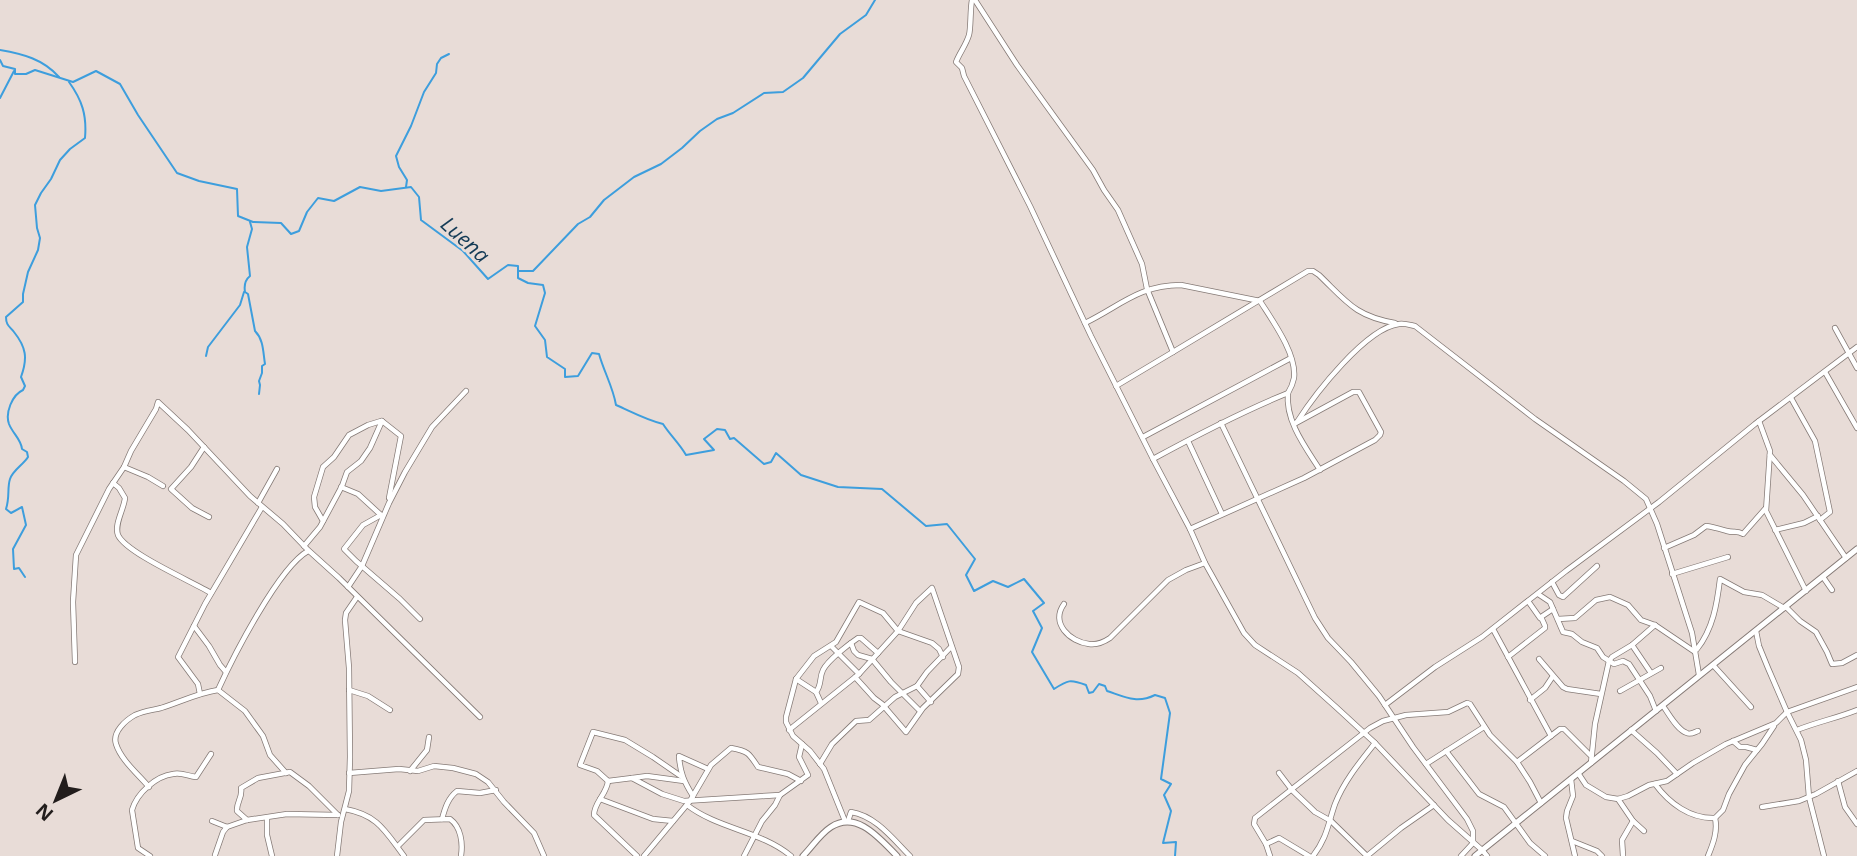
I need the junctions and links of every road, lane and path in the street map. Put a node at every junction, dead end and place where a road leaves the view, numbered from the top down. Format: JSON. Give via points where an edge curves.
{"nodes":[{"id":1,"x":974,"y":0,"type":"edge"},
{"id":2,"x":1146,"y":289,"type":"junction"},
{"id":3,"x":1260,"y":301,"type":"junction"},
{"id":4,"x":1085,"y":323,"type":"junction"},
{"id":5,"x":1398,"y":324,"type":"junction"},
{"id":6,"x":1835,"y":328,"type":"dead end"},
{"id":7,"x":1857,"y":347,"type":"edge"},
{"id":8,"x":1173,"y":352,"type":"junction"},
{"id":9,"x":1848,"y":353,"type":"junction"},
{"id":10,"x":1291,"y":358,"type":"junction"},
{"id":11,"x":1857,"y":368,"type":"edge"},
{"id":12,"x":1825,"y":372,"type":"junction"},
{"id":13,"x":1116,"y":386,"type":"junction"},
{"id":14,"x":466,"y":391,"type":"dead end"},
{"id":15,"x":1288,"y":393,"type":"junction"},
{"id":16,"x":1791,"y":398,"type":"junction"},
{"id":17,"x":382,"y":421,"type":"junction"},
{"id":18,"x":1759,"y":421,"type":"junction"},
{"id":19,"x":1221,"y":423,"type":"junction"},
{"id":20,"x":1296,"y":423,"type":"junction"},
{"id":21,"x":1857,"y":428,"type":"edge"},
{"id":22,"x":1143,"y":437,"type":"junction"},
{"id":23,"x":1188,"y":441,"type":"junction"},
{"id":24,"x":204,"y":447,"type":"junction"},
{"id":25,"x":1770,"y":454,"type":"junction"},
{"id":26,"x":1153,"y":459,"type":"junction"},
{"id":27,"x":124,"y":467,"type":"junction"},
{"id":28,"x":277,"y":469,"type":"dead end"},
{"id":29,"x":1320,"y":470,"type":"junction"},
{"id":30,"x":113,"y":483,"type":"junction"},
{"id":31,"x":163,"y":486,"type":"dead end"},
{"id":32,"x":341,"y":487,"type":"junction"},
{"id":33,"x":1258,"y":499,"type":"junction"},
{"id":34,"x":388,"y":503,"type":"junction"},
{"id":35,"x":260,"y":505,"type":"junction"},
{"id":36,"x":1650,"y":508,"type":"junction"},
{"id":37,"x":1766,"y":508,"type":"junction"},
{"id":38,"x":1222,"y":514,"type":"junction"},
{"id":39,"x":382,"y":516,"type":"junction"},
{"id":40,"x":209,"y":517,"type":"dead end"},
{"id":41,"x":1819,"y":518,"type":"junction"},
{"id":42,"x":323,"y":522,"type":"junction"},
{"id":43,"x":1190,"y":529,"type":"junction"},
{"id":44,"x":1775,"y":530,"type":"junction"},
{"id":45,"x":306,"y":548,"type":"junction"},
{"id":46,"x":1664,"y":548,"type":"junction"},
{"id":47,"x":1856,"y":551,"type":"edge"},
{"id":48,"x":1728,"y":557,"type":"dead end"},
{"id":49,"x":1846,"y":558,"type":"junction"},
{"id":50,"x":1205,"y":563,"type":"junction"},
{"id":51,"x":362,"y":566,"type":"junction"},
{"id":52,"x":1597,"y":566,"type":"dead end"},
{"id":53,"x":1672,"y":574,"type":"junction"},
{"id":54,"x":1823,"y":577,"type":"junction"},
{"id":55,"x":1552,"y":582,"type":"junction"},
{"id":56,"x":348,"y":587,"type":"junction"},
{"id":57,"x":1832,"y":590,"type":"dead end"},
{"id":58,"x":1806,"y":591,"type":"junction"},
{"id":59,"x":212,"y":593,"type":"junction"},
{"id":60,"x":1537,"y":594,"type":"junction"},
{"id":61,"x":357,"y":597,"type":"junction"},
{"id":62,"x":1528,"y":601,"type":"junction"},
{"id":63,"x":1064,"y":604,"type":"dead end"},
{"id":64,"x":1785,"y":607,"type":"junction"},
{"id":65,"x":1553,"y":609,"type":"junction"},
{"id":66,"x":420,"y":619,"type":"dead end"},
{"id":67,"x":1541,"y":619,"type":"junction"},
{"id":68,"x":1558,"y":619,"type":"junction"},
{"id":69,"x":1655,"y":625,"type":"junction"},
{"id":70,"x":194,"y":626,"type":"junction"},
{"id":71,"x":1493,"y":629,"type":"junction"},
{"id":72,"x":898,"y":631,"type":"junction"},
{"id":73,"x":1756,"y":631,"type":"junction"},
{"id":74,"x":850,"y":643,"type":"junction"},
{"id":75,"x":1632,"y":645,"type":"junction"},
{"id":76,"x":831,"y":646,"type":"junction"},
{"id":77,"x":951,"y":647,"type":"junction"},
{"id":78,"x":1696,"y":651,"type":"junction"},
{"id":79,"x":878,"y":653,"type":"junction"},
{"id":80,"x":839,"y":654,"type":"junction"},
{"id":81,"x":1857,"y":655,"type":"edge"},
{"id":82,"x":943,"y":657,"type":"junction"},
{"id":83,"x":1508,"y":657,"type":"junction"},
{"id":84,"x":872,"y":659,"type":"junction"},
{"id":85,"x":1539,"y":660,"type":"dead end"},
{"id":86,"x":1609,"y":661,"type":"junction"},
{"id":87,"x":75,"y":662,"type":"dead end"},
{"id":88,"x":1713,"y":665,"type":"junction"},
{"id":89,"x":1661,"y":668,"type":"dead end"},
{"id":90,"x":226,"y":672,"type":"junction"},
{"id":91,"x":1651,"y":673,"type":"junction"},
{"id":92,"x":857,"y":675,"type":"junction"},
{"id":93,"x":1552,"y":676,"type":"junction"},
{"id":94,"x":1699,"y":676,"type":"junction"},
{"id":95,"x":796,"y":679,"type":"junction"},
{"id":96,"x":1640,"y":680,"type":"junction"},
{"id":97,"x":917,"y":686,"type":"junction"},
{"id":98,"x":1857,"y":687,"type":"edge"},
{"id":99,"x":218,"y":690,"type":"junction"},
{"id":100,"x":349,"y":691,"type":"junction"},
{"id":101,"x":1620,"y":691,"type":"dead end"},
{"id":102,"x":816,"y":692,"type":"junction"},
{"id":103,"x":903,"y":693,"type":"junction"},
{"id":104,"x":200,"y":694,"type":"junction"},
{"id":105,"x":1601,"y":694,"type":"junction"},
{"id":106,"x":1530,"y":700,"type":"junction"},
{"id":107,"x":931,"y":702,"type":"junction"},
{"id":108,"x":821,"y":704,"type":"junction"},
{"id":109,"x":1385,"y":705,"type":"junction"},
{"id":110,"x":1663,"y":706,"type":"junction"},
{"id":111,"x":884,"y":707,"type":"junction"},
{"id":112,"x":1751,"y":707,"type":"dead end"},
{"id":113,"x":1857,"y":709,"type":"edge"},
{"id":114,"x":390,"y":710,"type":"dead end"},
{"id":115,"x":920,"y":711,"type":"junction"},
{"id":116,"x":1656,"y":711,"type":"junction"},
{"id":117,"x":1787,"y":712,"type":"junction"},
{"id":118,"x":480,"y":717,"type":"dead end"},
{"id":119,"x":1393,"y":719,"type":"junction"},
{"id":120,"x":1776,"y":723,"type":"junction"},
{"id":121,"x":1483,"y":727,"type":"junction"},
{"id":122,"x":789,"y":730,"type":"junction"},
{"id":123,"x":1631,"y":730,"type":"junction"},
{"id":124,"x":1797,"y":730,"type":"junction"},
{"id":125,"x":1698,"y":731,"type":"dead end"},
{"id":126,"x":1365,"y":734,"type":"junction"},
{"id":127,"x":1551,"y":736,"type":"junction"},
{"id":128,"x":429,"y":737,"type":"dead end"},
{"id":129,"x":1733,"y":741,"type":"junction"},
{"id":130,"x":1376,"y":743,"type":"junction"},
{"id":131,"x":802,"y":744,"type":"junction"},
{"id":132,"x":1757,"y":750,"type":"junction"},
{"id":133,"x":1446,"y":751,"type":"junction"},
{"id":134,"x":211,"y":754,"type":"dead end"},
{"id":135,"x":1591,"y":759,"type":"junction"},
{"id":136,"x":1517,"y":762,"type":"junction"},
{"id":137,"x":820,"y":764,"type":"junction"},
{"id":138,"x":1426,"y":764,"type":"junction"},
{"id":139,"x":708,"y":769,"type":"junction"},
{"id":140,"x":410,"y":771,"type":"junction"},
{"id":141,"x":1857,"y":771,"type":"edge"},
{"id":142,"x":349,"y":772,"type":"junction"},
{"id":143,"x":1279,"y":772,"type":"dead end"},
{"id":144,"x":286,"y":773,"type":"junction"},
{"id":145,"x":1578,"y":773,"type":"junction"},
{"id":146,"x":1677,"y":774,"type":"junction"},
{"id":147,"x":632,"y":778,"type":"junction"},
{"id":148,"x":683,"y":779,"type":"junction"},
{"id":149,"x":1571,"y":779,"type":"junction"},
{"id":150,"x":608,"y":780,"type":"junction"},
{"id":151,"x":801,"y":781,"type":"junction"},
{"id":152,"x":1838,"y":781,"type":"junction"},
{"id":153,"x":1654,"y":783,"type":"junction"},
{"id":154,"x":149,"y":787,"type":"junction"},
{"id":155,"x":496,"y":790,"type":"junction"},
{"id":156,"x":1292,"y":790,"type":"junction"},
{"id":157,"x":780,"y":795,"type":"junction"},
{"id":158,"x":1809,"y":797,"type":"junction"},
{"id":159,"x":600,"y":799,"type":"junction"},
{"id":160,"x":1618,"y":799,"type":"junction"},
{"id":161,"x":690,"y":801,"type":"junction"},
{"id":162,"x":1541,"y":803,"type":"junction"},
{"id":163,"x":1434,"y":805,"type":"junction"},
{"id":164,"x":1762,"y":807,"type":"dead end"},
{"id":165,"x":345,"y":809,"type":"junction"},
{"id":166,"x":340,"y":815,"type":"junction"},
{"id":167,"x":267,"y":817,"type":"junction"},
{"id":168,"x":1715,"y":818,"type":"junction"},
{"id":169,"x":442,"y":819,"type":"junction"},
{"id":170,"x":247,"y":820,"type":"junction"},
{"id":171,"x":212,"y":821,"type":"dead end"},
{"id":172,"x":673,"y":821,"type":"junction"},
{"id":173,"x":846,"y":821,"type":"junction"},
{"id":174,"x":1331,"y":821,"type":"junction"},
{"id":175,"x":1633,"y":821,"type":"junction"},
{"id":176,"x":1515,"y":824,"type":"junction"},
{"id":177,"x":1857,"y":824,"type":"edge"},
{"id":178,"x":226,"y":827,"type":"junction"},
{"id":179,"x":1644,"y":831,"type":"dead end"},
{"id":180,"x":754,"y":837,"type":"junction"},
{"id":181,"x":1572,"y":841,"type":"junction"},
{"id":182,"x":1473,"y":843,"type":"junction"},
{"id":183,"x":1266,"y":844,"type":"junction"},
{"id":184,"x":398,"y":846,"type":"junction"},
{"id":185,"x":1485,"y":853,"type":"edge"},
{"id":186,"x":215,"y":855,"type":"edge"},
{"id":187,"x":150,"y":856,"type":"edge"},
{"id":188,"x":272,"y":856,"type":"edge"},
{"id":189,"x":337,"y":856,"type":"edge"},
{"id":190,"x":404,"y":856,"type":"edge"},
{"id":191,"x":461,"y":856,"type":"edge"},
{"id":192,"x":544,"y":856,"type":"edge"},
{"id":193,"x":637,"y":856,"type":"edge"},
{"id":194,"x":644,"y":856,"type":"edge"},
{"id":195,"x":744,"y":856,"type":"edge"},
{"id":196,"x":791,"y":856,"type":"edge"},
{"id":197,"x":803,"y":856,"type":"edge"},
{"id":198,"x":897,"y":856,"type":"edge"},
{"id":199,"x":910,"y":856,"type":"edge"},
{"id":200,"x":1270,"y":856,"type":"edge"},
{"id":201,"x":1311,"y":856,"type":"edge"},
{"id":202,"x":1367,"y":856,"type":"edge"},
{"id":203,"x":1461,"y":856,"type":"edge"},
{"id":204,"x":1475,"y":856,"type":"edge"},
{"id":205,"x":1545,"y":856,"type":"edge"},
{"id":206,"x":1575,"y":856,"type":"edge"},
{"id":207,"x":1602,"y":856,"type":"edge"},
{"id":208,"x":1623,"y":856,"type":"edge"},
{"id":209,"x":1708,"y":856,"type":"edge"},
{"id":210,"x":1824,"y":856,"type":"edge"}],
"edges":[{"from":1,"to":2,"type":"street","via":[[1118,210],[1142,264]]},
{"from":1,"to":4,"type":"street","via":[[970,32],[956,61]]},
{"from":2,"to":3,"type":"street","via":[[1181,285]]},
{"from":2,"to":4,"type":"street"},
{"from":2,"to":8,"type":"street"},
{"from":3,"to":5,"type":"street","via":[[1313,271],[1358,312]]},
{"from":3,"to":8,"type":"street"},
{"from":3,"to":10,"type":"street"},
{"from":4,"to":13,"type":"street"},
{"from":5,"to":20,"type":"street","via":[[1379,331],[1353,352]]},
{"from":5,"to":36,"type":"street","via":[[1417,327],[1644,496]]},
{"from":6,"to":9,"type":"street"},
{"from":7,"to":9,"type":"street"},
{"from":8,"to":13,"type":"street"},
{"from":9,"to":11,"type":"street"},
{"from":9,"to":12,"type":"street"},
{"from":10,"to":15,"type":"street","via":[[1294,380]]},
{"from":10,"to":22,"type":"street"},
{"from":12,"to":16,"type":"street"},
{"from":12,"to":21,"type":"street"},
{"from":13,"to":22,"type":"street"},
{"from":14,"to":34,"type":"street","via":[[432,427]]},
{"from":15,"to":19,"type":"street"},
{"from":15,"to":20,"type":"street","via":[[1288,410]]},
{"from":16,"to":18,"type":"street"},
{"from":16,"to":41,"type":"street","via":[[1818,452],[1830,512]]},
{"from":17,"to":32,"type":"street","via":[[370,448],[347,472]]},
{"from":17,"to":34,"type":"street","via":[[401,436]]},
{"from":17,"to":42,"type":"street","via":[[349,435],[323,467],[314,493]]},
{"from":18,"to":25,"type":"street"},
{"from":18,"to":36,"type":"street"},
{"from":19,"to":23,"type":"street"},
{"from":19,"to":33,"type":"street"},
{"from":20,"to":29,"type":"street"},
{"from":20,"to":29,"type":"street","via":[[1356,391],[1381,432],[1375,440]]},
{"from":22,"to":26,"type":"street"},
{"from":23,"to":26,"type":"street"},
{"from":23,"to":38,"type":"street"},
{"from":24,"to":27,"type":"street","via":[[158,401]]},
{"from":24,"to":35,"type":"street"},
{"from":24,"to":40,"type":"street","via":[[171,489]]},
{"from":25,"to":37,"type":"street"},
{"from":25,"to":41,"type":"street"},
{"from":26,"to":43,"type":"street"},
{"from":27,"to":30,"type":"street"},
{"from":27,"to":31,"type":"street"},
{"from":28,"to":35,"type":"street"},
{"from":29,"to":33,"type":"street"},
{"from":30,"to":59,"type":"street","via":[[125,498],[118,536],[152,561]]},
{"from":30,"to":87,"type":"street","via":[[76,555]]},
{"from":32,"to":39,"type":"street","via":[[358,494]]},
{"from":32,"to":42,"type":"street"},
{"from":33,"to":38,"type":"street"},
{"from":33,"to":109,"type":"street","via":[[1315,618]]},
{"from":34,"to":39,"type":"street"},
{"from":35,"to":45,"type":"street"},
{"from":35,"to":59,"type":"street"},
{"from":36,"to":46,"type":"street"},
{"from":36,"to":55,"type":"street"},
{"from":37,"to":44,"type":"street"},
{"from":37,"to":46,"type":"street","via":[[1743,534],[1706,526]]},
{"from":38,"to":43,"type":"street"},
{"from":39,"to":51,"type":"street"},
{"from":39,"to":51,"type":"street","via":[[363,525],[344,549]]},
{"from":41,"to":44,"type":"street"},
{"from":41,"to":49,"type":"street"},
{"from":42,"to":45,"type":"street"},
{"from":43,"to":50,"type":"street"},
{"from":44,"to":58,"type":"street"},
{"from":45,"to":56,"type":"street"},
{"from":45,"to":90,"type":"street","via":[[272,591]]},
{"from":46,"to":53,"type":"street"},
{"from":47,"to":49,"type":"main road"},
{"from":48,"to":53,"type":"street"},
{"from":49,"to":54,"type":"main road"},
{"from":50,"to":63,"type":"street","via":[[1168,580],[1103,642],[1089,644],[1065,631],[1058,612]]},
{"from":50,"to":126,"type":"street","via":[[1249,640],[1314,686]]},
{"from":51,"to":56,"type":"street"},
{"from":51,"to":66,"type":"street"},
{"from":52,"to":55,"type":"street","via":[[1563,597]]},
{"from":53,"to":78,"type":"street"},
{"from":54,"to":57,"type":"street"},
{"from":54,"to":58,"type":"main road"},
{"from":55,"to":60,"type":"street"},
{"from":56,"to":61,"type":"street"},
{"from":58,"to":64,"type":"main road"},
{"from":59,"to":70,"type":"street"},
{"from":60,"to":62,"type":"street"},
{"from":60,"to":65,"type":"street"},
{"from":61,"to":100,"type":"street","via":[[345,620]]},
{"from":61,"to":118,"type":"street"},
{"from":62,"to":67,"type":"street"},
{"from":62,"to":71,"type":"street"},
{"from":64,"to":73,"type":"main road"},
{"from":64,"to":78,"type":"street","via":[[1720,579],[1714,617]]},
{"from":64,"to":81,"type":"street","via":[[1816,632],[1832,664]]},
{"from":65,"to":67,"type":"street"},
{"from":65,"to":68,"type":"street"},
{"from":67,"to":83,"type":"street","via":[[1545,628]]},
{"from":68,"to":69,"type":"street","via":[[1575,618],[1595,600],[1608,596]]},
{"from":68,"to":86,"type":"street","via":[[1563,632],[1599,649]]},
{"from":69,"to":75,"type":"street"},
{"from":69,"to":78,"type":"street"},
{"from":70,"to":90,"type":"street"},
{"from":70,"to":104,"type":"street","via":[[178,657]]},
{"from":71,"to":83,"type":"street"},
{"from":71,"to":109,"type":"street"},
{"from":72,"to":76,"type":"street","via":[[883,613],[859,602]]},
{"from":72,"to":77,"type":"street","via":[[916,603],[932,589]]},
{"from":72,"to":79,"type":"street"},
{"from":72,"to":82,"type":"street","via":[[932,643]]},
{"from":73,"to":88,"type":"main road"},
{"from":73,"to":117,"type":"street"},
{"from":74,"to":79,"type":"street","via":[[861,638]]},
{"from":74,"to":80,"type":"street"},
{"from":74,"to":84,"type":"street","via":[[858,655]]},
{"from":75,"to":86,"type":"street"},
{"from":75,"to":91,"type":"street"},
{"from":76,"to":80,"type":"street"},
{"from":76,"to":95,"type":"street","via":[[814,656]]},
{"from":77,"to":82,"type":"street"},
{"from":77,"to":107,"type":"street","via":[[960,671]]},
{"from":78,"to":94,"type":"street"},
{"from":79,"to":84,"type":"street"},
{"from":80,"to":92,"type":"street"},
{"from":80,"to":102,"type":"street","via":[[825,667]]},
{"from":82,"to":97,"type":"street"},
{"from":83,"to":106,"type":"street"},
{"from":84,"to":92,"type":"street"},
{"from":84,"to":103,"type":"street"},
{"from":85,"to":93,"type":"street"},
{"from":86,"to":96,"type":"street","via":[[1626,661]]},
{"from":86,"to":105,"type":"street"},
{"from":88,"to":94,"type":"main road"},
{"from":88,"to":112,"type":"street"},
{"from":89,"to":91,"type":"street"},
{"from":90,"to":99,"type":"street"},
{"from":91,"to":96,"type":"street"},
{"from":92,"to":108,"type":"street"},
{"from":92,"to":111,"type":"street"},
{"from":93,"to":105,"type":"street","via":[[1567,690]]},
{"from":93,"to":106,"type":"street"},
{"from":94,"to":110,"type":"main road"},
{"from":95,"to":102,"type":"street"},
{"from":95,"to":122,"type":"street","via":[[786,717]]},
{"from":96,"to":101,"type":"street"},
{"from":96,"to":116,"type":"street"},
{"from":97,"to":103,"type":"street"},
{"from":97,"to":107,"type":"street"},
{"from":98,"to":117,"type":"street"},
{"from":99,"to":104,"type":"street"},
{"from":99,"to":144,"type":"street","via":[[245,710],[270,755]]},
{"from":100,"to":114,"type":"street"},
{"from":100,"to":142,"type":"street"},
{"from":102,"to":108,"type":"street"},
{"from":103,"to":111,"type":"street"},
{"from":103,"to":115,"type":"street"},
{"from":104,"to":154,"type":"street","via":[[136,714],[117,731],[115,743],[122,756]]},
{"from":105,"to":135,"type":"street"},
{"from":106,"to":127,"type":"street"},
{"from":107,"to":115,"type":"street"},
{"from":108,"to":122,"type":"street"},
{"from":109,"to":119,"type":"street"},
{"from":110,"to":116,"type":"main road"},
{"from":110,"to":125,"type":"street","via":[[1686,733]]},
{"from":111,"to":115,"type":"street","via":[[906,732]]},
{"from":111,"to":137,"type":"street","via":[[869,720],[856,721],[832,744]]},
{"from":113,"to":124,"type":"street"},
{"from":116,"to":123,"type":"main road"},
{"from":117,"to":120,"type":"street"},
{"from":117,"to":124,"type":"street"},
{"from":119,"to":121,"type":"street","via":[[1448,712],[1467,703]]},
{"from":119,"to":126,"type":"street"},
{"from":119,"to":138,"type":"street"},
{"from":120,"to":129,"type":"street"},
{"from":120,"to":132,"type":"street"},
{"from":121,"to":133,"type":"street"},
{"from":121,"to":136,"type":"street"},
{"from":122,"to":131,"type":"street"},
{"from":123,"to":135,"type":"main road"},
{"from":123,"to":146,"type":"street"},
{"from":124,"to":158,"type":"street"},
{"from":126,"to":130,"type":"street"},
{"from":126,"to":156,"type":"street"},
{"from":127,"to":135,"type":"street","via":[[1564,729]]},
{"from":127,"to":136,"type":"street"},
{"from":128,"to":140,"type":"street","via":[[427,750]]},
{"from":129,"to":132,"type":"street"},
{"from":129,"to":146,"type":"street"},
{"from":130,"to":163,"type":"street"},
{"from":130,"to":174,"type":"street","via":[[1341,792]]},
{"from":131,"to":137,"type":"street"},
{"from":131,"to":151,"type":"street","via":[[799,757],[808,773]]},
{"from":132,"to":168,"type":"street"},
{"from":133,"to":138,"type":"street"},
{"from":133,"to":176,"type":"street","via":[[1479,793],[1504,807]]},
{"from":134,"to":154,"type":"street","via":[[196,777],[175,773]]},
{"from":135,"to":145,"type":"main road"},
{"from":136,"to":162,"type":"street"},
{"from":137,"to":173,"type":"street"},
{"from":138,"to":182,"type":"street","via":[[1467,819]]},
{"from":139,"to":148,"type":"street","via":[[679,756]]},
{"from":139,"to":151,"type":"street","via":[[731,748],[745,750],[758,767]]},
{"from":139,"to":161,"type":"street"},
{"from":140,"to":142,"type":"street"},
{"from":140,"to":155,"type":"street","via":[[453,768],[476,774]]},
{"from":141,"to":152,"type":"street"},
{"from":142,"to":165,"type":"street"},
{"from":143,"to":156,"type":"street"},
{"from":144,"to":166,"type":"street","via":[[293,773]]},
{"from":144,"to":170,"type":"street","via":[[258,778],[241,788],[237,811]]},
{"from":145,"to":149,"type":"main road"},
{"from":145,"to":160,"type":"street","via":[[1593,790]]},
{"from":146,"to":153,"type":"street"},
{"from":147,"to":148,"type":"street"},
{"from":147,"to":150,"type":"street"},
{"from":147,"to":161,"type":"street"},
{"from":148,"to":150,"type":"street","via":[[625,740],[593,732],[580,765]]},
{"from":148,"to":161,"type":"street"},
{"from":149,"to":162,"type":"main road"},
{"from":149,"to":181,"type":"street","via":[[1573,796],[1566,818]]},
{"from":150,"to":159,"type":"street"},
{"from":151,"to":157,"type":"street"},
{"from":152,"to":158,"type":"street"},
{"from":152,"to":177,"type":"street","via":[[1845,807]]},
{"from":153,"to":160,"type":"street"},
{"from":153,"to":168,"type":"street","via":[[1688,814]]},
{"from":154,"to":187,"type":"street","via":[[132,810],[138,848]]},
{"from":155,"to":169,"type":"street","via":[[457,791]]},
{"from":155,"to":192,"type":"street","via":[[534,833]]},
{"from":156,"to":174,"type":"street"},
{"from":156,"to":183,"type":"street","via":[[1254,821]]},
{"from":157,"to":161,"type":"street"},
{"from":157,"to":180,"type":"street"},
{"from":158,"to":164,"type":"street"},
{"from":158,"to":210,"type":"street"},
{"from":159,"to":172,"type":"street","via":[[653,819]]},
{"from":159,"to":193,"type":"street","via":[[594,815]]},
{"from":160,"to":175,"type":"street"},
{"from":161,"to":172,"type":"street"},
{"from":161,"to":180,"type":"street","via":[[704,817]]},
{"from":162,"to":176,"type":"main road"},
{"from":163,"to":182,"type":"street"},
{"from":163,"to":202,"type":"street"},
{"from":165,"to":166,"type":"street"},
{"from":165,"to":184,"type":"street","via":[[369,816]]},
{"from":166,"to":167,"type":"street"},
{"from":166,"to":189,"type":"street"},
{"from":167,"to":170,"type":"street"},
{"from":167,"to":188,"type":"street"},
{"from":168,"to":209,"type":"street"},
{"from":169,"to":184,"type":"street","via":[[424,820]]},
{"from":169,"to":191,"type":"street","via":[[457,826]]},
{"from":170,"to":178,"type":"street"},
{"from":171,"to":178,"type":"street"},
{"from":172,"to":194,"type":"street"},
{"from":173,"to":197,"type":"main road","via":[[831,827]]},
{"from":173,"to":198,"type":"main road","via":[[873,832]]},
{"from":173,"to":199,"type":"street","via":[[851,812],[873,820]]},
{"from":174,"to":201,"type":"street"},
{"from":174,"to":202,"type":"street"},
{"from":175,"to":179,"type":"street"},
{"from":175,"to":208,"type":"street","via":[[1622,840]]},
{"from":176,"to":185,"type":"main road"},
{"from":176,"to":205,"type":"street"},
{"from":178,"to":186,"type":"street"},
{"from":180,"to":195,"type":"street"},
{"from":180,"to":196,"type":"street"},
{"from":181,"to":206,"type":"street"},
{"from":181,"to":207,"type":"street"},
{"from":182,"to":185,"type":"street"},
{"from":182,"to":203,"type":"street"},
{"from":183,"to":200,"type":"street"},
{"from":183,"to":201,"type":"street","via":[[1279,838]]},
{"from":184,"to":190,"type":"street"},
{"from":185,"to":204,"type":"main road"}]}
